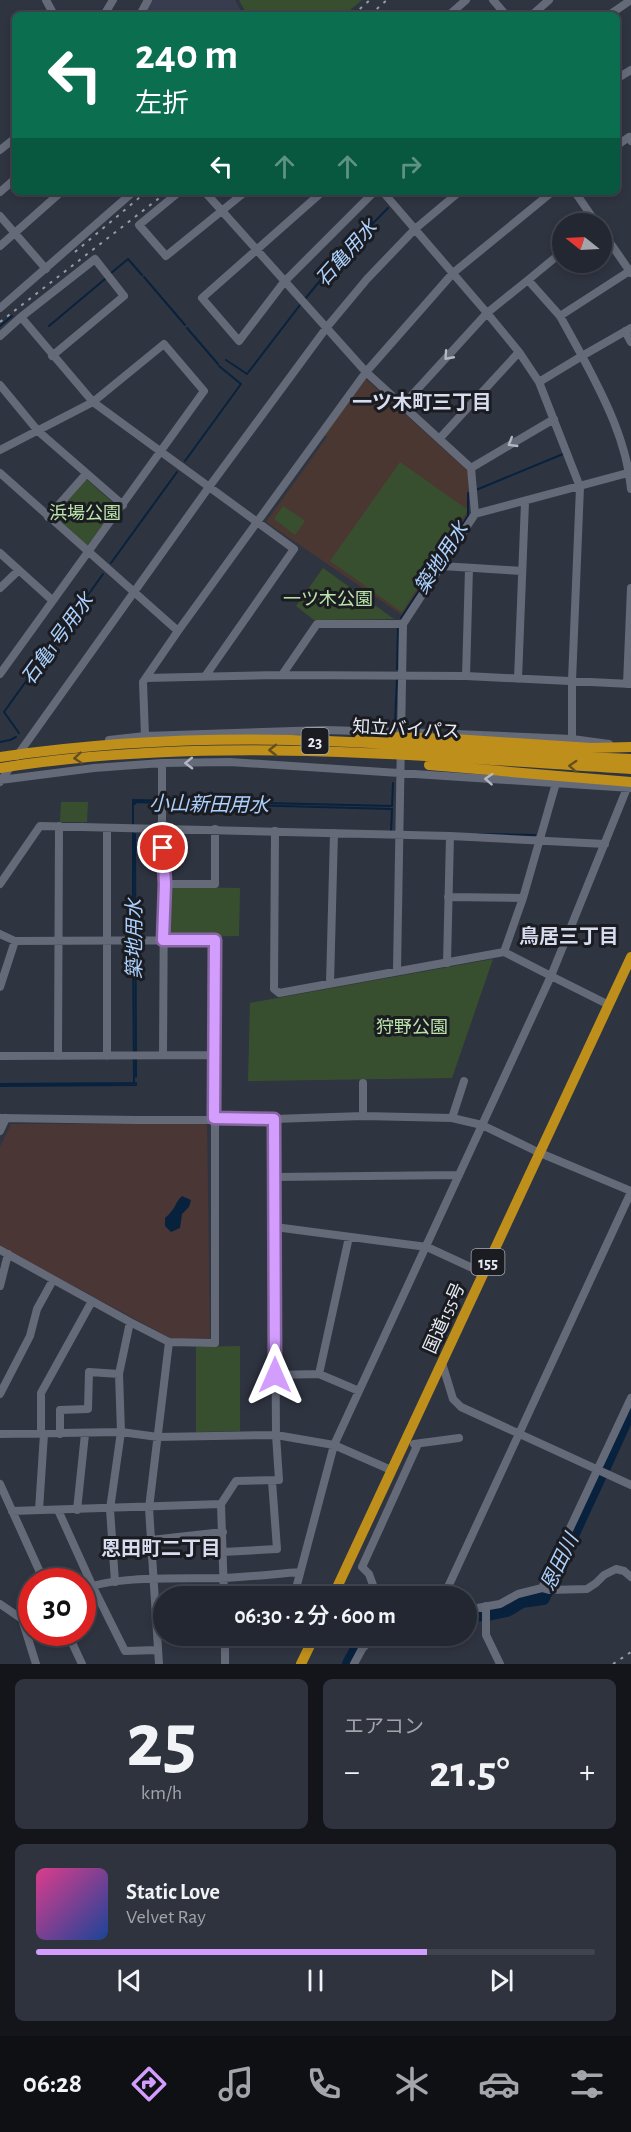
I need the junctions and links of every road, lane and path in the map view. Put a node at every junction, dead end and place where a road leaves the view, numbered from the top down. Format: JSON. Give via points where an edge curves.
{"nodes":[{"id":1,"x":466,"y":0,"type":"edge"},
{"id":2,"x":493,"y":0,"type":"edge"},
{"id":3,"x":549,"y":0,"type":"edge"},
{"id":4,"x":631,"y":0,"type":"edge"},
{"id":5,"x":452,"y":12,"type":"edge"},
{"id":6,"x":503,"y":12,"type":"edge"},
{"id":7,"x":535,"y":12,"type":"edge"},
{"id":8,"x":613,"y":12,"type":"edge"},
{"id":9,"x":12,"y":140,"type":"edge"},
{"id":10,"x":631,"y":141,"type":"edge"},
{"id":11,"x":620,"y":143,"type":"edge"},
{"id":12,"x":0,"y":150,"type":"edge"},
{"id":13,"x":12,"y":182,"type":"edge"},
{"id":14,"x":0,"y":192,"type":"edge"},
{"id":15,"x":58,"y":195,"type":"edge"},
{"id":16,"x":130,"y":195,"type":"edge"},
{"id":17,"x":175,"y":195,"type":"edge"},
{"id":18,"x":208,"y":195,"type":"edge"},
{"id":19,"x":241,"y":195,"type":"edge"},
{"id":20,"x":319,"y":195,"type":"edge"},
{"id":21,"x":371,"y":195,"type":"edge"},
{"id":22,"x":386,"y":195,"type":"edge"},
{"id":23,"x":455,"y":195,"type":"edge"},
{"id":24,"x":548,"y":195,"type":"edge"},
{"id":25,"x":577,"y":195,"type":"edge"},
{"id":26,"x":222,"y":211,"type":"junction"},
{"id":27,"x":589,"y":213,"type":"edge"},
{"id":28,"x":0,"y":216,"type":"edge"},
{"id":29,"x":415,"y":229,"type":"junction"},
{"id":30,"x":15,"y":233,"type":"junction"},
{"id":31,"x":612,"y":245,"type":"edge"},
{"id":32,"x":0,"y":246,"type":"edge"},
{"id":33,"x":256,"y":250,"type":"junction"},
{"id":34,"x":552,"y":260,"type":"edge"},
{"id":35,"x":46,"y":268,"type":"junction"},
{"id":36,"x":630,"y":271,"type":"edge"},
{"id":37,"x":453,"y":273,"type":"junction"},
{"id":38,"x":528,"y":280,"type":"junction"},
{"id":39,"x":284,"y":282,"type":"junction"},
{"id":40,"x":0,"y":308,"type":"edge"},
{"id":41,"x":487,"y":313,"type":"junction"},
{"id":42,"x":560,"y":316,"type":"junction"},
{"id":43,"x":21,"y":317,"type":"junction"},
{"id":44,"x":327,"y":327,"type":"junction"},
{"id":45,"x":628,"y":330,"type":"edge"},
{"id":46,"x":0,"y":336,"type":"edge"},
{"id":47,"x":631,"y":342,"type":"edge"},
{"id":48,"x":519,"y":352,"type":"junction"},
{"id":49,"x":52,"y":356,"type":"junction"},
{"id":50,"x":582,"y":356,"type":"junction"},
{"id":51,"x":366,"y":372,"type":"junction"},
{"id":52,"x":539,"y":382,"type":"junction"},
{"id":53,"x":0,"y":385,"type":"edge"},
{"id":54,"x":93,"y":402,"type":"junction"},
{"id":55,"x":403,"y":405,"type":"junction"},
{"id":56,"x":554,"y":419,"type":"junction"},
{"id":57,"x":38,"y":431,"type":"junction"},
{"id":58,"x":440,"y":438,"type":"junction"},
{"id":59,"x":0,"y":450,"type":"edge"},
{"id":60,"x":161,"y":452,"type":"junction"},
{"id":61,"x":471,"y":468,"type":"junction"},
{"id":62,"x":0,"y":473,"type":"edge"},
{"id":63,"x":630,"y":473,"type":"edge"},
{"id":64,"x":86,"y":474,"type":"junction"},
{"id":65,"x":209,"y":487,"type":"junction"},
{"id":66,"x":580,"y":487,"type":"junction"},
{"id":67,"x":631,"y":489,"type":"edge"},
{"id":68,"x":525,"y":502,"type":"junction"},
{"id":69,"x":123,"y":506,"type":"junction"},
{"id":70,"x":475,"y":514,"type":"junction"},
{"id":71,"x":48,"y":517,"type":"junction"},
{"id":72,"x":257,"y":523,"type":"junction"},
{"id":73,"x":87,"y":552,"type":"junction"},
{"id":74,"x":0,"y":553,"type":"edge"},
{"id":75,"x":442,"y":566,"type":"junction"},
{"id":76,"x":469,"y":568,"type":"junction"},
{"id":77,"x":20,"y":570,"type":"junction"},
{"id":78,"x":522,"y":571,"type":"junction"},
{"id":79,"x":0,"y":588,"type":"edge"},
{"id":80,"x":631,"y":588,"type":"edge"},
{"id":81,"x":134,"y":593,"type":"junction"},
{"id":82,"x":52,"y":600,"type":"junction"},
{"id":83,"x":403,"y":624,"type":"junction"},
{"id":84,"x":178,"y":632,"type":"junction"},
{"id":85,"x":0,"y":674,"type":"edge"},
{"id":86,"x":206,"y":675,"type":"junction"},
{"id":87,"x":282,"y":675,"type":"junction"},
{"id":88,"x":402,"y":676,"type":"junction"},
{"id":89,"x":466,"y":676,"type":"junction"},
{"id":90,"x":146,"y":678,"type":"junction"},
{"id":91,"x":518,"y":679,"type":"junction"},
{"id":92,"x":572,"y":681,"type":"junction"},
{"id":93,"x":629,"y":684,"type":"edge"},
{"id":94,"x":400,"y":732,"type":"junction"},
{"id":95,"x":145,"y":736,"type":"junction"},
{"id":96,"x":572,"y":739,"type":"junction"},
{"id":97,"x":290,"y":740,"type":"junction"},
{"id":98,"x":631,"y":747,"type":"edge"},
{"id":99,"x":20,"y":750,"type":"junction"},
{"id":100,"x":306,"y":750,"type":"junction"},
{"id":101,"x":0,"y":755,"type":"edge"},
{"id":102,"x":631,"y":759,"type":"edge"},
{"id":103,"x":162,"y":763,"type":"junction"},
{"id":104,"x":0,"y":768,"type":"edge"},
{"id":105,"x":631,"y":769,"type":"edge"},
{"id":106,"x":401,"y":774,"type":"junction"},
{"id":107,"x":0,"y":781,"type":"edge"},
{"id":108,"x":556,"y":783,"type":"junction"},
{"id":109,"x":630,"y":786,"type":"edge"},
{"id":110,"x":59,"y":826,"type":"junction"},
{"id":111,"x":107,"y":829,"type":"junction"},
{"id":112,"x":162,"y":830,"type":"junction"},
{"id":113,"x":215,"y":830,"type":"junction"},
{"id":114,"x":275,"y":831,"type":"junction"},
{"id":115,"x":334,"y":833,"type":"junction"},
{"id":116,"x":399,"y":835,"type":"junction"},
{"id":117,"x":450,"y":836,"type":"junction"},
{"id":118,"x":541,"y":839,"type":"junction"},
{"id":119,"x":605,"y":844,"type":"junction"},
{"id":120,"x":0,"y":884,"type":"edge"},
{"id":121,"x":165,"y":884,"type":"junction"},
{"id":122,"x":448,"y":897,"type":"junction"},
{"id":123,"x":523,"y":898,"type":"junction"},
{"id":124,"x":0,"y":934,"type":"edge"},
{"id":125,"x":163,"y":940,"type":"junction"},
{"id":126,"x":15,"y":941,"type":"junction"},
{"id":127,"x":59,"y":941,"type":"junction"},
{"id":128,"x":107,"y":941,"type":"junction"},
{"id":129,"x":504,"y":952,"type":"junction"},
{"id":130,"x":631,"y":957,"type":"edge"},
{"id":131,"x":447,"y":963,"type":"junction"},
{"id":132,"x":397,"y":970,"type":"junction"},
{"id":133,"x":551,"y":976,"type":"junction"},
{"id":134,"x":330,"y":984,"type":"junction"},
{"id":135,"x":0,"y":987,"type":"edge"},
{"id":136,"x":609,"y":1005,"type":"junction"},
{"id":137,"x":163,"y":1055,"type":"junction"},
{"id":138,"x":214,"y":1055,"type":"junction"},
{"id":139,"x":0,"y":1056,"type":"edge"},
{"id":140,"x":58,"y":1056,"type":"junction"},
{"id":141,"x":107,"y":1056,"type":"junction"},
{"id":142,"x":464,"y":1081,"type":"dead end"},
{"id":143,"x":363,"y":1083,"type":"dead end"},
{"id":144,"x":363,"y":1116,"type":"junction"},
{"id":145,"x":3,"y":1118,"type":"edge"},
{"id":146,"x":214,"y":1118,"type":"junction"},
{"id":147,"x":452,"y":1118,"type":"junction"},
{"id":148,"x":274,"y":1119,"type":"junction"},
{"id":149,"x":482,"y":1125,"type":"junction"},
{"id":150,"x":0,"y":1131,"type":"edge"},
{"id":151,"x":540,"y":1153,"type":"junction"},
{"id":152,"x":459,"y":1175,"type":"junction"},
{"id":153,"x":275,"y":1177,"type":"junction"},
{"id":154,"x":631,"y":1192,"type":"edge"},
{"id":155,"x":275,"y":1227,"type":"junction"},
{"id":156,"x":349,"y":1237,"type":"junction"},
{"id":157,"x":427,"y":1247,"type":"junction"},
{"id":158,"x":0,"y":1250,"type":"edge"},
{"id":159,"x":8,"y":1254,"type":"junction"},
{"id":160,"x":483,"y":1273,"type":"junction"},
{"id":161,"x":53,"y":1280,"type":"junction"},
{"id":162,"x":0,"y":1286,"type":"edge"},
{"id":163,"x":92,"y":1301,"type":"junction"},
{"id":164,"x":130,"y":1322,"type":"junction"},
{"id":165,"x":169,"y":1342,"type":"junction"},
{"id":166,"x":442,"y":1362,"type":"junction"},
{"id":167,"x":119,"y":1374,"type":"junction"},
{"id":168,"x":319,"y":1374,"type":"junction"},
{"id":169,"x":275,"y":1375,"type":"junction"},
{"id":170,"x":358,"y":1390,"type":"junction"},
{"id":171,"x":0,"y":1394,"type":"edge"},
{"id":172,"x":631,"y":1398,"type":"edge"},
{"id":173,"x":121,"y":1432,"type":"junction"},
{"id":174,"x":0,"y":1434,"type":"edge"},
{"id":175,"x":43,"y":1434,"type":"junction"},
{"id":176,"x":60,"y":1434,"type":"junction"},
{"id":177,"x":85,"y":1434,"type":"junction"},
{"id":178,"x":520,"y":1434,"type":"junction"},
{"id":179,"x":276,"y":1435,"type":"junction"},
{"id":180,"x":158,"y":1437,"type":"junction"},
{"id":181,"x":459,"y":1438,"type":"dead end"},
{"id":182,"x":404,"y":1443,"type":"junction"},
{"id":183,"x":418,"y":1444,"type":"junction"},
{"id":184,"x":333,"y":1445,"type":"junction"},
{"id":185,"x":391,"y":1470,"type":"junction"},
{"id":186,"x":598,"y":1470,"type":"junction"},
{"id":187,"x":272,"y":1480,"type":"junction"},
{"id":188,"x":0,"y":1484,"type":"edge"},
{"id":189,"x":631,"y":1485,"type":"edge"},
{"id":190,"x":221,"y":1504,"type":"junction"},
{"id":191,"x":149,"y":1508,"type":"junction"},
{"id":192,"x":110,"y":1509,"type":"junction"},
{"id":193,"x":39,"y":1510,"type":"junction"},
{"id":194,"x":58,"y":1510,"type":"junction"},
{"id":195,"x":77,"y":1510,"type":"junction"},
{"id":196,"x":12,"y":1511,"type":"junction"},
{"id":197,"x":223,"y":1532,"type":"junction"},
{"id":198,"x":151,"y":1540,"type":"junction"},
{"id":199,"x":223,"y":1552,"type":"junction"},
{"id":200,"x":38,"y":1568,"type":"edge"},
{"id":201,"x":84,"y":1568,"type":"edge"},
{"id":202,"x":300,"y":1572,"type":"junction"},
{"id":203,"x":631,"y":1577,"type":"edge"},
{"id":204,"x":223,"y":1578,"type":"junction"},
{"id":205,"x":154,"y":1579,"type":"junction"},
{"id":206,"x":115,"y":1582,"type":"junction"},
{"id":207,"x":96,"y":1584,"type":"edge"},
{"id":208,"x":223,"y":1586,"type":"edge"},
{"id":209,"x":296,"y":1586,"type":"edge"},
{"id":210,"x":338,"y":1586,"type":"edge"},
{"id":211,"x":373,"y":1586,"type":"edge"},
{"id":212,"x":448,"y":1586,"type":"edge"},
{"id":213,"x":545,"y":1589,"type":"junction"},
{"id":214,"x":96,"y":1593,"type":"edge"},
{"id":215,"x":0,"y":1604,"type":"edge"},
{"id":216,"x":486,"y":1606,"type":"junction"},
{"id":217,"x":477,"y":1608,"type":"edge"},
{"id":218,"x":18,"y":1617,"type":"edge"},
{"id":219,"x":30,"y":1646,"type":"edge"},
{"id":220,"x":74,"y":1646,"type":"edge"},
{"id":221,"x":225,"y":1646,"type":"edge"},
{"id":222,"x":310,"y":1646,"type":"edge"},
{"id":223,"x":365,"y":1646,"type":"edge"},
{"id":224,"x":158,"y":1650,"type":"junction"},
{"id":225,"x":36,"y":1664,"type":"edge"},
{"id":226,"x":82,"y":1664,"type":"edge"},
{"id":227,"x":159,"y":1664,"type":"edge"},
{"id":228,"x":225,"y":1664,"type":"edge"},
{"id":229,"x":301,"y":1664,"type":"edge"},
{"id":230,"x":354,"y":1664,"type":"edge"},
{"id":231,"x":500,"y":1664,"type":"edge"}],
"edges":[{"from":1,"to":5,"type":"street"},
{"from":2,"to":6,"type":"street"},
{"from":3,"to":7,"type":"street"},
{"from":4,"to":8,"type":"street"},
{"from":9,"to":12,"type":"street"},
{"from":10,"to":11,"type":"street","via":[[629,137]]},
{"from":13,"to":14,"type":"street"},
{"from":15,"to":30,"type":"street"},
{"from":16,"to":35,"type":"street"},
{"from":17,"to":26,"type":"street","via":[[139,225],[166,255]]},
{"from":18,"to":26,"type":"street"},
{"from":19,"to":26,"type":"street"},
{"from":20,"to":33,"type":"street"},
{"from":21,"to":39,"type":"street"},
{"from":22,"to":29,"type":"street"},
{"from":23,"to":29,"type":"street"},
{"from":24,"to":37,"type":"street"},
{"from":25,"to":27,"type":"street"},
{"from":26,"to":33,"type":"street"},
{"from":28,"to":30,"type":"street"},
{"from":29,"to":37,"type":"street"},
{"from":29,"to":44,"type":"street"},
{"from":30,"to":32,"type":"street"},
{"from":30,"to":35,"type":"street"},
{"from":31,"to":36,"type":"street"},
{"from":33,"to":39,"type":"street"},
{"from":33,"to":39,"type":"street","via":[[202,298],[238,341]]},
{"from":34,"to":38,"type":"street"},
{"from":35,"to":40,"type":"street"},
{"from":36,"to":42,"type":"street"},
{"from":37,"to":41,"type":"street"},
{"from":37,"to":51,"type":"street"},
{"from":38,"to":41,"type":"street"},
{"from":38,"to":42,"type":"street"},
{"from":39,"to":44,"type":"street"},
{"from":41,"to":48,"type":"street"},
{"from":41,"to":55,"type":"street","one_way":true},
{"from":42,"to":50,"type":"street"},
{"from":43,"to":46,"type":"street"},
{"from":43,"to":49,"type":"street"},
{"from":43,"to":49,"type":"street","via":[[94,259],[124,296]]},
{"from":44,"to":51,"type":"street"},
{"from":44,"to":65,"type":"street"},
{"from":45,"to":47,"type":"street"},
{"from":45,"to":50,"type":"street"},
{"from":48,"to":52,"type":"street"},
{"from":48,"to":58,"type":"street"},
{"from":49,"to":54,"type":"street"},
{"from":50,"to":52,"type":"street"},
{"from":50,"to":63,"type":"street","via":[[601,391]]},
{"from":51,"to":55,"type":"street"},
{"from":51,"to":72,"type":"street"},
{"from":52,"to":56,"type":"street"},
{"from":53,"to":57,"type":"street"},
{"from":54,"to":57,"type":"street"},
{"from":54,"to":60,"type":"street"},
{"from":54,"to":60,"type":"street","via":[[164,344],[204,391]]},
{"from":55,"to":58,"type":"street"},
{"from":56,"to":61,"type":"street","one_way":true},
{"from":56,"to":66,"type":"street"},
{"from":57,"to":59,"type":"street"},
{"from":57,"to":64,"type":"street"},
{"from":58,"to":61,"type":"street"},
{"from":60,"to":65,"type":"street"},
{"from":60,"to":69,"type":"street"},
{"from":61,"to":70,"type":"street"},
{"from":62,"to":71,"type":"street"},
{"from":63,"to":66,"type":"street"},
{"from":63,"to":67,"type":"street"},
{"from":64,"to":69,"type":"street"},
{"from":64,"to":71,"type":"street"},
{"from":65,"to":72,"type":"street"},
{"from":65,"to":81,"type":"street"},
{"from":66,"to":68,"type":"street"},
{"from":66,"to":92,"type":"street"},
{"from":68,"to":70,"type":"street"},
{"from":68,"to":78,"type":"street"},
{"from":69,"to":73,"type":"street"},
{"from":70,"to":75,"type":"street"},
{"from":71,"to":73,"type":"street"},
{"from":72,"to":84,"type":"street"},
{"from":72,"to":86,"type":"street","via":[[294,549]]},
{"from":73,"to":81,"type":"street"},
{"from":73,"to":82,"type":"street"},
{"from":74,"to":77,"type":"street"},
{"from":75,"to":76,"type":"street"},
{"from":75,"to":83,"type":"street"},
{"from":76,"to":78,"type":"street"},
{"from":76,"to":89,"type":"street"},
{"from":77,"to":79,"type":"street"},
{"from":77,"to":82,"type":"street"},
{"from":78,"to":91,"type":"street"},
{"from":80,"to":93,"type":"street"},
{"from":81,"to":84,"type":"street"},
{"from":81,"to":99,"type":"street"},
{"from":82,"to":85,"type":"street"},
{"from":83,"to":87,"type":"street","via":[[317,624]]},
{"from":83,"to":88,"type":"street"},
{"from":84,"to":90,"type":"street"},
{"from":86,"to":87,"type":"street"},
{"from":86,"to":90,"type":"street"},
{"from":87,"to":88,"type":"street"},
{"from":88,"to":89,"type":"street"},
{"from":88,"to":94,"type":"street"},
{"from":89,"to":91,"type":"street"},
{"from":90,"to":95,"type":"street","via":[[142,682]]},
{"from":91,"to":92,"type":"street"},
{"from":92,"to":93,"type":"street"},
{"from":92,"to":96,"type":"street"},
{"from":94,"to":95,"type":"street","via":[[325,730]]},
{"from":94,"to":96,"type":"street"},
{"from":94,"to":106,"type":"street"},
{"from":95,"to":99,"type":"street"},
{"from":96,"to":98,"type":"street"},
{"from":97,"to":98,"type":"highway","via":[[348,736]]},
{"from":97,"to":101,"type":"highway","name":"知立バイパス","number":"23","via":[[143,742]]},
{"from":97,"to":102,"type":"highway","name":"知立バイパス","number":"23"},
{"from":99,"to":101,"type":"street"},
{"from":99,"to":107,"type":"street"},
{"from":100,"to":104,"type":"highway","name":"知立バイパス","number":"23","one_way":true,"via":[[157,753]]},
{"from":105,"to":100,"type":"highway","name":"知立バイパス","number":"23","one_way":true},
{"from":100,"to":109,"type":"highway","via":[[332,758],[527,772]]},
{"from":106,"to":103,"type":"street","one_way":true,"via":[[230,762]]},
{"from":103,"to":107,"type":"street"},
{"from":103,"to":112,"type":"street"},
{"from":108,"to":106,"type":"street","one_way":true},
{"from":106,"to":116,"type":"street"},
{"from":108,"to":109,"type":"street"},
{"from":108,"to":118,"type":"street"},
{"from":109,"to":119,"type":"street"},
{"from":110,"to":111,"type":"street"},
{"from":110,"to":120,"type":"street","via":[[40,826]]},
{"from":110,"to":127,"type":"street"},
{"from":111,"to":112,"type":"street"},
{"from":111,"to":128,"type":"street"},
{"from":112,"to":113,"type":"street"},
{"from":112,"to":121,"type":"street"},
{"from":113,"to":114,"type":"street"},
{"from":113,"to":121,"type":"street","via":[[215,884]]},
{"from":114,"to":115,"type":"street"},
{"from":114,"to":134,"type":"street","via":[[274,988],[279,993]]},
{"from":115,"to":116,"type":"street"},
{"from":115,"to":134,"type":"street"},
{"from":116,"to":117,"type":"street"},
{"from":116,"to":132,"type":"street"},
{"from":117,"to":118,"type":"street"},
{"from":117,"to":122,"type":"street"},
{"from":118,"to":119,"type":"street"},
{"from":118,"to":123,"type":"street"},
{"from":119,"to":133,"type":"street"},
{"from":121,"to":125,"type":"street"},
{"from":122,"to":123,"type":"street"},
{"from":122,"to":131,"type":"street"},
{"from":123,"to":129,"type":"street"},
{"from":124,"to":126,"type":"street"},
{"from":125,"to":128,"type":"street"},
{"from":125,"to":137,"type":"street"},
{"from":125,"to":138,"type":"street","via":[[215,940]]},
{"from":126,"to":127,"type":"street"},
{"from":126,"to":135,"type":"street"},
{"from":127,"to":128,"type":"street"},
{"from":127,"to":140,"type":"street"},
{"from":128,"to":141,"type":"street"},
{"from":129,"to":131,"type":"street"},
{"from":129,"to":133,"type":"street"},
{"from":130,"to":136,"type":"highway","name":"国道155号","number":"155"},
{"from":131,"to":132,"type":"street"},
{"from":132,"to":134,"type":"street"},
{"from":133,"to":136,"type":"street"},
{"from":133,"to":149,"type":"street"},
{"from":136,"to":151,"type":"highway","name":"国道155号","number":"155"},
{"from":137,"to":138,"type":"street"},
{"from":137,"to":141,"type":"street"},
{"from":138,"to":146,"type":"street"},
{"from":139,"to":140,"type":"street"},
{"from":140,"to":141,"type":"street"},
{"from":142,"to":147,"type":"street"},
{"from":143,"to":144,"type":"street"},
{"from":144,"to":147,"type":"street"},
{"from":144,"to":148,"type":"street"},
{"from":145,"to":146,"type":"street"},
{"from":145,"to":150,"type":"street"},
{"from":146,"to":148,"type":"street"},
{"from":146,"to":165,"type":"street","via":[[215,1343]]},
{"from":147,"to":149,"type":"street"},
{"from":148,"to":153,"type":"street"},
{"from":149,"to":151,"type":"street"},
{"from":149,"to":152,"type":"street"},
{"from":151,"to":154,"type":"street"},
{"from":151,"to":160,"type":"highway","name":"国道155号","number":"155"},
{"from":152,"to":153,"type":"street"},
{"from":152,"to":157,"type":"street"},
{"from":153,"to":155,"type":"street"},
{"from":154,"to":178,"type":"street"},
{"from":155,"to":156,"type":"street"},
{"from":155,"to":169,"type":"street"},
{"from":156,"to":157,"type":"street"},
{"from":156,"to":168,"type":"street"},
{"from":157,"to":160,"type":"street"},
{"from":157,"to":170,"type":"street"},
{"from":158,"to":159,"type":"street"},
{"from":159,"to":161,"type":"street"},
{"from":159,"to":162,"type":"street"},
{"from":160,"to":166,"type":"highway","name":"国道155号","number":"155"},
{"from":161,"to":163,"type":"street"},
{"from":161,"to":171,"type":"street"},
{"from":163,"to":164,"type":"street"},
{"from":163,"to":175,"type":"street","via":[[41,1393]]},
{"from":164,"to":165,"type":"street"},
{"from":164,"to":167,"type":"street"},
{"from":165,"to":180,"type":"street"},
{"from":166,"to":178,"type":"street","via":[[456,1404]]},
{"from":166,"to":182,"type":"highway","name":"国道155号","number":"155"},
{"from":167,"to":173,"type":"street"},
{"from":167,"to":176,"type":"street","via":[[89,1372],[88,1409],[60,1410]]},
{"from":168,"to":169,"type":"street"},
{"from":168,"to":170,"type":"street"},
{"from":169,"to":179,"type":"street"},
{"from":170,"to":184,"type":"street"},
{"from":172,"to":186,"type":"street"},
{"from":173,"to":177,"type":"street"},
{"from":173,"to":180,"type":"street"},
{"from":173,"to":192,"type":"street"},
{"from":174,"to":175,"type":"street"},
{"from":175,"to":176,"type":"street"},
{"from":175,"to":193,"type":"street"},
{"from":176,"to":177,"type":"street"},
{"from":177,"to":195,"type":"street"},
{"from":178,"to":186,"type":"street"},
{"from":178,"to":212,"type":"street"},
{"from":179,"to":180,"type":"street"},
{"from":179,"to":184,"type":"street"},
{"from":179,"to":187,"type":"street","via":[[279,1480]]},
{"from":180,"to":191,"type":"street"},
{"from":181,"to":183,"type":"street"},
{"from":182,"to":183,"type":"street"},
{"from":182,"to":185,"type":"highway","name":"国道155号","number":"155"},
{"from":183,"to":211,"type":"street","via":[[362,1566]]},
{"from":184,"to":185,"type":"street"},
{"from":184,"to":202,"type":"street"},
{"from":185,"to":210,"type":"highway","name":"国道155号","number":"155"},
{"from":186,"to":189,"type":"street"},
{"from":186,"to":213,"type":"street"},
{"from":187,"to":190,"type":"street","via":[[236,1481]]},
{"from":187,"to":199,"type":"street","via":[[277,1549]]},
{"from":188,"to":196,"type":"street"},
{"from":190,"to":191,"type":"street"},
{"from":190,"to":197,"type":"street"},
{"from":191,"to":192,"type":"street"},
{"from":191,"to":198,"type":"street"},
{"from":192,"to":195,"type":"street"},
{"from":192,"to":206,"type":"street"},
{"from":193,"to":194,"type":"street"},
{"from":193,"to":196,"type":"street"},
{"from":194,"to":195,"type":"street"},
{"from":194,"to":201,"type":"street"},
{"from":196,"to":200,"type":"street"},
{"from":197,"to":198,"type":"street"},
{"from":197,"to":199,"type":"street"},
{"from":198,"to":205,"type":"street"},
{"from":199,"to":204,"type":"street"},
{"from":202,"to":204,"type":"street"},
{"from":202,"to":209,"type":"street"},
{"from":203,"to":213,"type":"street","via":[[615,1569],[587,1588]]},
{"from":204,"to":205,"type":"street"},
{"from":204,"to":208,"type":"street"},
{"from":205,"to":206,"type":"street"},
{"from":205,"to":224,"type":"street"},
{"from":206,"to":207,"type":"street"},
{"from":213,"to":216,"type":"street"},
{"from":214,"to":224,"type":"street","via":[[125,1651]]},
{"from":215,"to":218,"type":"street"},
{"from":216,"to":217,"type":"street"},
{"from":216,"to":231,"type":"street","via":[[486,1635]]},
{"from":219,"to":225,"type":"street"},
{"from":220,"to":226,"type":"street"},
{"from":221,"to":228,"type":"street"},
{"from":222,"to":229,"type":"highway"},
{"from":223,"to":230,"type":"street"},
{"from":224,"to":227,"type":"street"}]}
